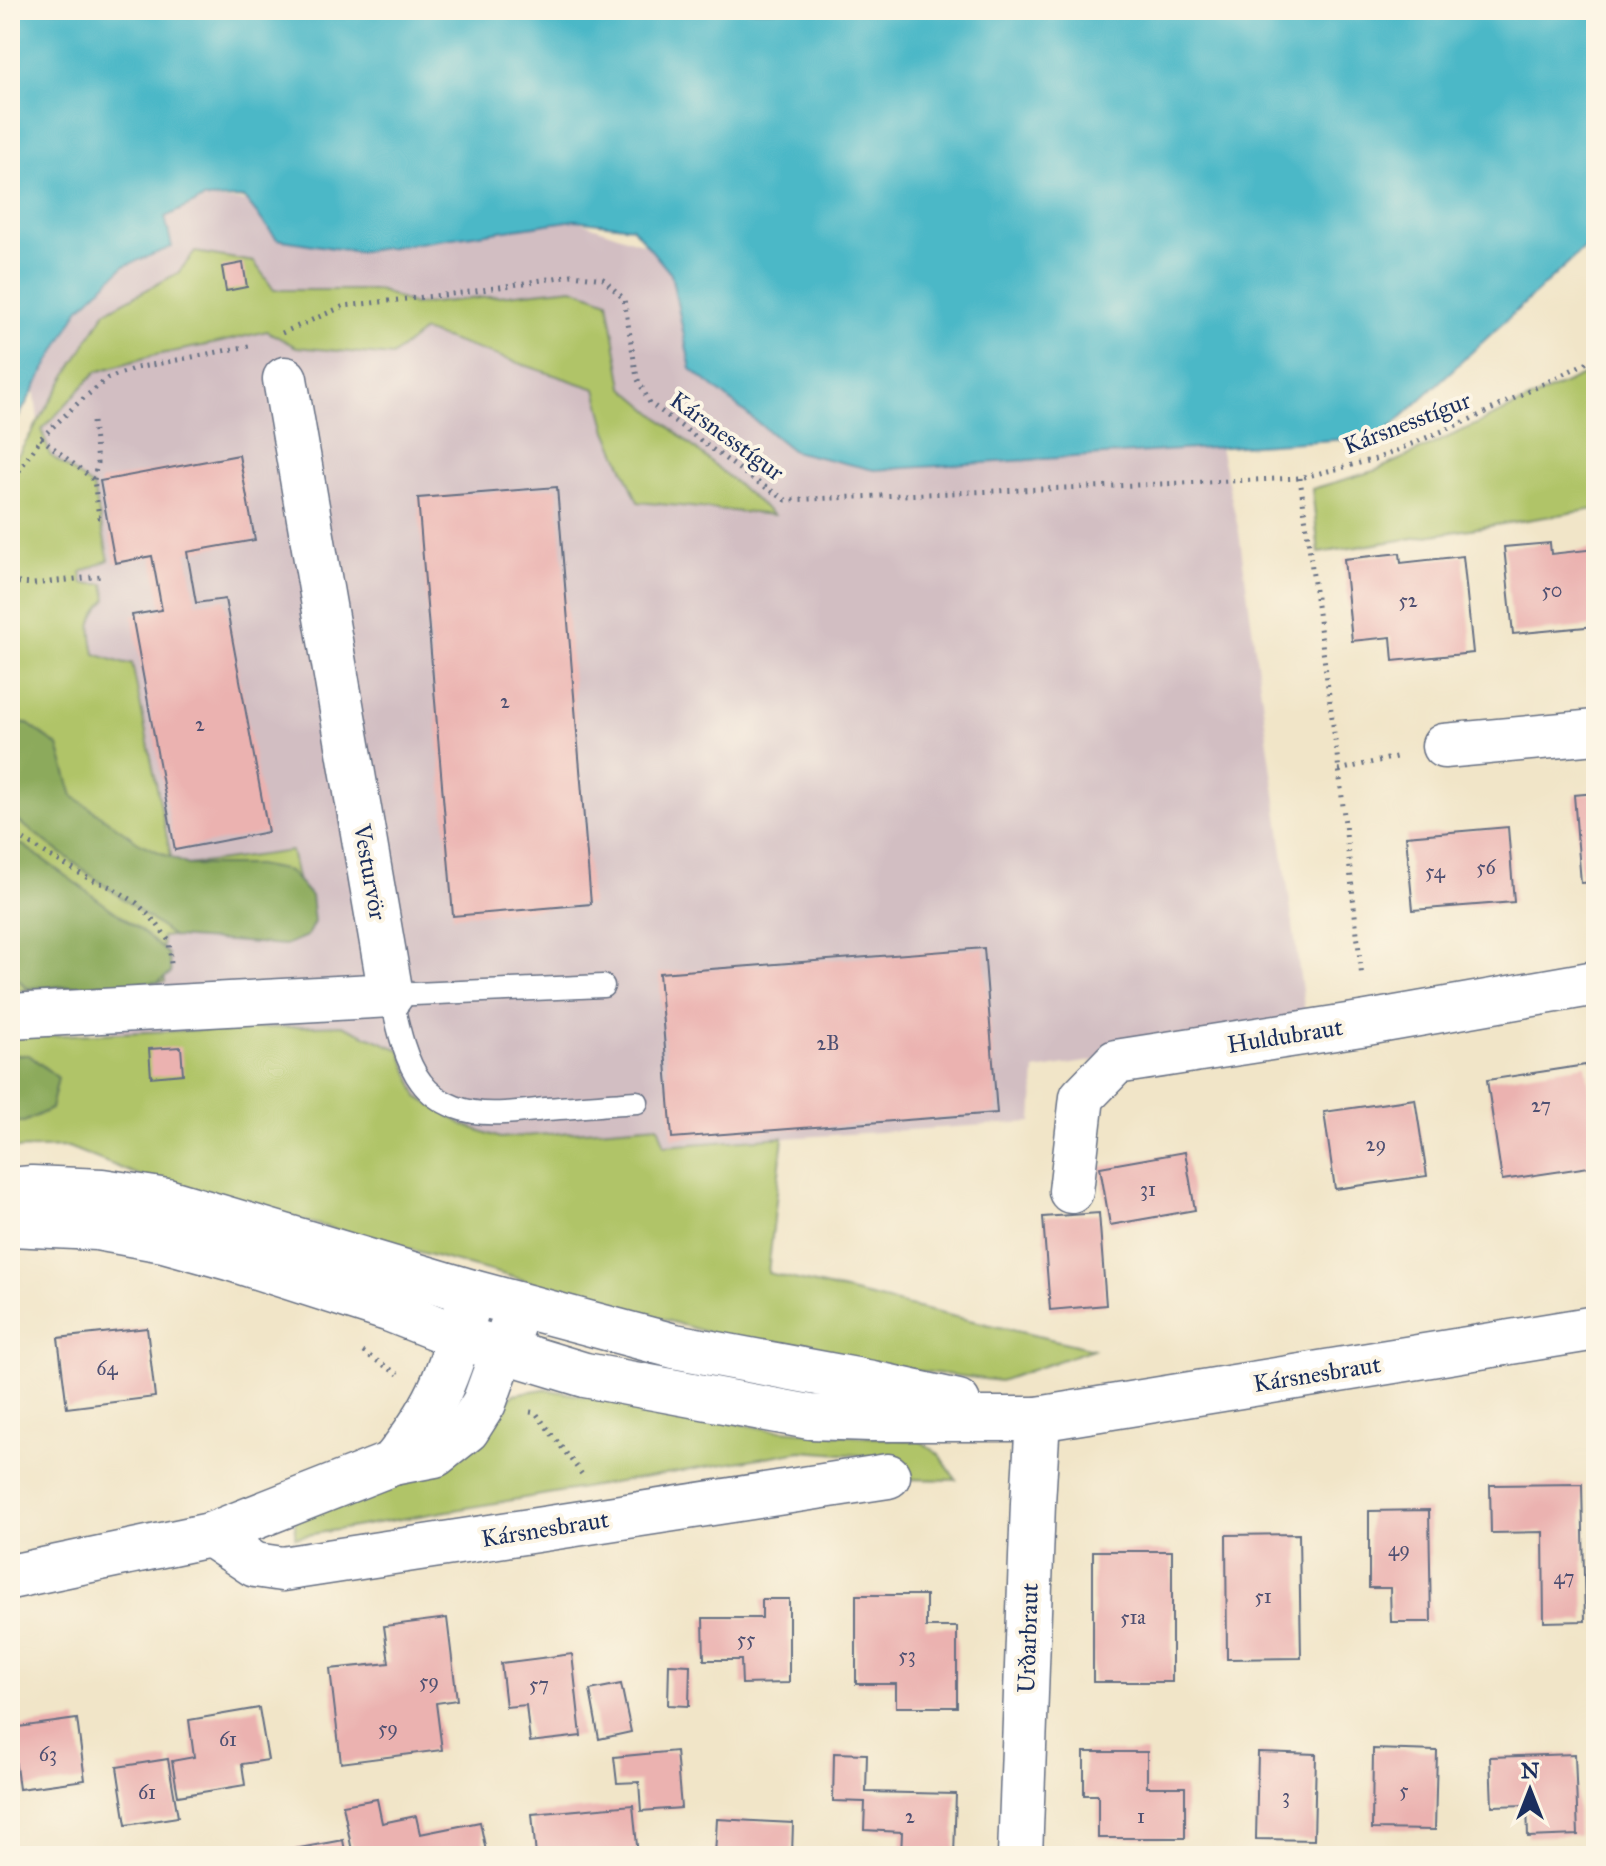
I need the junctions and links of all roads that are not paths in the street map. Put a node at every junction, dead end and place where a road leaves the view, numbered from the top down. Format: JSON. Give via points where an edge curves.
{"nodes":[{"id":1,"x":285,"y":379,"type":"dead end"},
{"id":2,"x":1596,"y":732,"type":"edge"},
{"id":3,"x":1444,"y":746,"type":"road end"},
{"id":4,"x":1596,"y":983,"type":"edge"},
{"id":5,"x":603,"y":986,"type":"dead end"},
{"id":6,"x":391,"y":995,"type":"junction"},
{"id":7,"x":12,"y":1015,"type":"edge"},
{"id":8,"x":637,"y":1102,"type":"dead end"},
{"id":9,"x":10,"y":1190,"type":"edge"},
{"id":10,"x":1071,"y":1191,"type":"dead end"},
{"id":11,"x":10,"y":1224,"type":"edge"},
{"id":12,"x":472,"y":1292,"type":"junction"},
{"id":13,"x":519,"y":1304,"type":"junction"},
{"id":14,"x":1596,"y":1328,"type":"edge"},
{"id":15,"x":459,"y":1337,"type":"junction"},
{"id":16,"x":503,"y":1350,"type":"junction"},
{"id":17,"x":1038,"y":1419,"type":"junction"},
{"id":18,"x":393,"y":1463,"type":"junction"},
{"id":19,"x":888,"y":1476,"type":"dead end"},
{"id":20,"x":210,"y":1535,"type":"junction"},
{"id":21,"x":10,"y":1577,"type":"edge"},
{"id":22,"x":1020,"y":1856,"type":"edge"}],
"edges":[{"from":1,"to":6,"type":"street","name":"Vesturvör"},
{"from":2,"to":3,"type":"street"},
{"from":4,"to":10,"type":"street","name":"Huldubraut","via":[[1116,1062],[1082,1097]]},
{"from":5,"to":6,"type":"lane"},
{"from":6,"to":7,"type":"street"},
{"from":6,"to":8,"type":"lane","via":[[420,1081],[455,1107],[500,1113]]},
{"from":9,"to":12,"type":"street","via":[[102,1191],[167,1201]]},
{"from":11,"to":15,"type":"street","via":[[97,1228],[164,1240],[388,1309]]},
{"from":12,"to":13,"type":"street","name":"Kársnesbraut"},
{"from":12,"to":15,"type":"street"},
{"from":13,"to":16,"type":"street"},
{"from":13,"to":17,"type":"street","name":"Kársnesbraut","via":[[674,1346]]},
{"from":14,"to":17,"type":"street","name":"Kársnesbraut"},
{"from":15,"to":16,"type":"street","name":"Kársnesbraut"},
{"from":15,"to":18,"type":"street","via":[[438,1394]]},
{"from":16,"to":17,"type":"street","name":"Kársnesbraut","via":[[585,1375],[810,1417]]},
{"from":16,"to":18,"type":"street","via":[[484,1403],[467,1430],[435,1455]]},
{"from":17,"to":22,"type":"street","name":"Urðarbraut"},
{"from":18,"to":20,"type":"street"},
{"from":19,"to":20,"type":"street","name":"Kársnesbraut","via":[[282,1569],[255,1565]]},
{"from":20,"to":21,"type":"street"}]}
